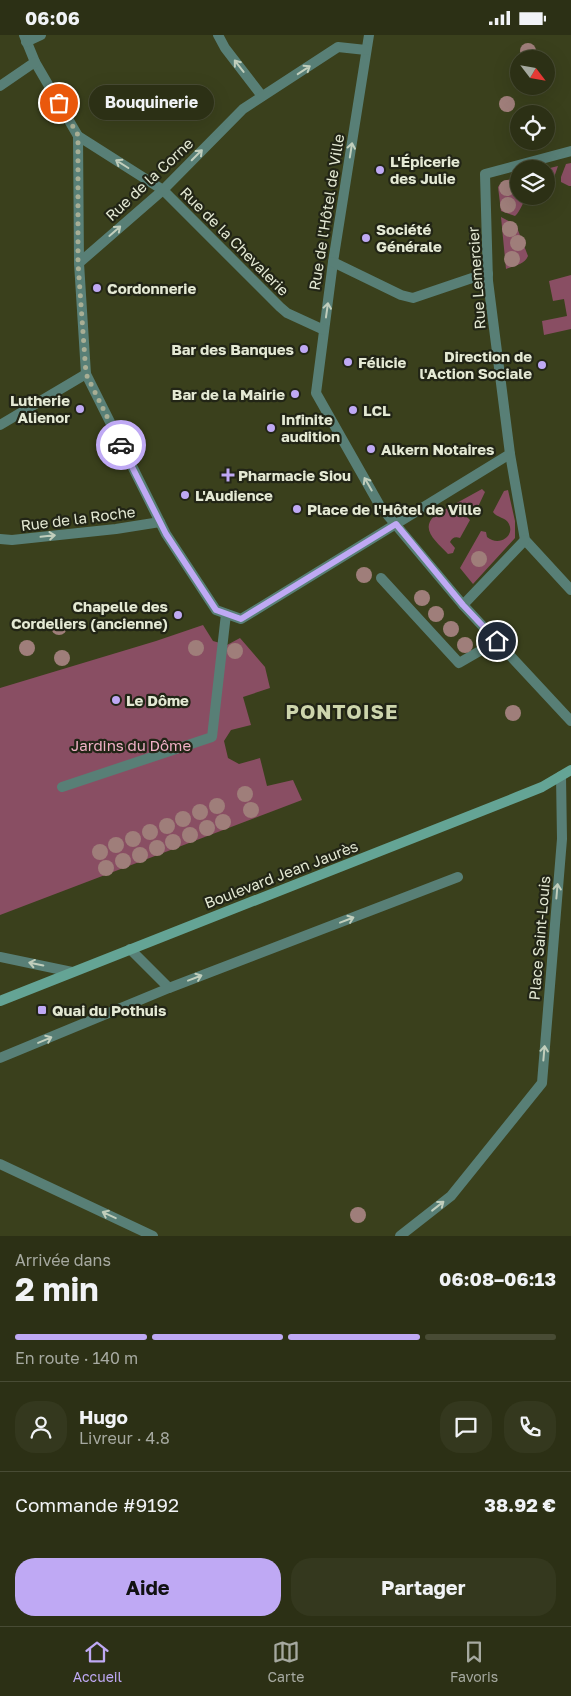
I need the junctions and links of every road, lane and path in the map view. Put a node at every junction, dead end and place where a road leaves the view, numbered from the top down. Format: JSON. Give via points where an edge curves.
{"nodes":[{"id":1,"x":41,"y":35,"type":"edge"},
{"id":2,"x":218,"y":35,"type":"edge"},
{"id":3,"x":369,"y":35,"type":"edge"},
{"id":4,"x":25,"y":38,"type":"edge"},
{"id":5,"x":366,"y":50,"type":"junction"},
{"id":6,"x":36,"y":61,"type":"junction"},
{"id":7,"x":0,"y":86,"type":"edge"},
{"id":8,"x":262,"y":96,"type":"junction"},
{"id":9,"x":78,"y":135,"type":"junction"},
{"id":10,"x":571,"y":151,"type":"edge"},
{"id":11,"x":163,"y":190,"type":"junction"},
{"id":12,"x":333,"y":262,"type":"junction"},
{"id":13,"x":78,"y":263,"type":"junction"},
{"id":14,"x":488,"y":274,"type":"junction"},
{"id":15,"x":324,"y":329,"type":"junction"},
{"id":16,"x":86,"y":374,"type":"junction"},
{"id":17,"x":0,"y":425,"type":"edge"},
{"id":18,"x":510,"y":454,"type":"junction"},
{"id":19,"x":160,"y":522,"type":"junction"},
{"id":20,"x":396,"y":524,"type":"junction"},
{"id":21,"x":0,"y":539,"type":"edge"},
{"id":22,"x":525,"y":541,"type":"junction"},
{"id":23,"x":381,"y":578,"type":"dead end"},
{"id":24,"x":571,"y":590,"type":"edge"},
{"id":25,"x":463,"y":605,"type":"junction"},
{"id":26,"x":226,"y":614,"type":"junction"},
{"id":27,"x":497,"y":641,"type":"junction"},
{"id":28,"x":571,"y":721,"type":"edge"},
{"id":29,"x":571,"y":770,"type":"edge"},
{"id":30,"x":561,"y":776,"type":"junction"},
{"id":31,"x":62,"y":787,"type":"dead end"},
{"id":32,"x":458,"y":877,"type":"dead end"},
{"id":33,"x":130,"y":949,"type":"junction"},
{"id":34,"x":0,"y":957,"type":"edge"},
{"id":35,"x":72,"y":972,"type":"junction"},
{"id":36,"x":169,"y":988,"type":"junction"},
{"id":37,"x":0,"y":1001,"type":"edge"},
{"id":38,"x":0,"y":1058,"type":"edge"},
{"id":39,"x":0,"y":1164,"type":"edge"},
{"id":40,"x":153,"y":1236,"type":"edge"},
{"id":41,"x":400,"y":1236,"type":"edge"}],
"edges":[{"from":1,"to":4,"type":"street"},
{"from":8,"to":2,"type":"street","one_way":true},
{"from":3,"to":5,"type":"street","name":"Rue de l'Hôtel de Ville"},
{"from":4,"to":6,"type":"street"},
{"from":8,"to":5,"type":"street","name":"Rue de la Corne","one_way":true,"via":[[338,47]]},
{"from":12,"to":5,"type":"street","name":"Rue de l'Hôtel de Ville","one_way":true},
{"from":6,"to":7,"type":"street"},
{"from":6,"to":9,"type":"street"},
{"from":11,"to":8,"type":"street","name":"Rue de la Corne","one_way":true,"via":[[243,109]]},
{"from":11,"to":9,"type":"street","name":"Rue de la Chevalerie","one_way":true},
{"from":9,"to":13,"type":"street"},
{"from":10,"to":14,"type":"street","name":"Rue Lemercier","via":[[485,174]]},
{"from":13,"to":11,"type":"street","name":"Rue de la Corne","one_way":true},
{"from":11,"to":15,"type":"street","name":"Rue de la Chevalerie","via":[[280,307]]},
{"from":12,"to":14,"type":"street","via":[[413,298]]},
{"from":15,"to":12,"type":"street","name":"Rue de l'Hôtel de Ville","one_way":true},
{"from":13,"to":16,"type":"street"},
{"from":14,"to":18,"type":"street","name":"Rue Lemercier"},
{"from":20,"to":15,"type":"street","name":"Rue de l'Hôtel de Ville","one_way":true,"via":[[380,506],[316,393]]},
{"from":16,"to":17,"type":"street"},
{"from":16,"to":19,"type":"street"},
{"from":18,"to":20,"type":"street"},
{"from":18,"to":22,"type":"street","name":"Rue Lemercier"},
{"from":21,"to":19,"type":"street","name":"Rue de la Roche","one_way":true},
{"from":19,"to":26,"type":"street","via":[[216,610]]},
{"from":20,"to":25,"type":"street"},
{"from":20,"to":26,"type":"street","via":[[241,619]]},
{"from":22,"to":24,"type":"street"},
{"from":22,"to":25,"type":"street"},
{"from":23,"to":27,"type":"street","via":[[459,663]]},
{"from":25,"to":27,"type":"street"},
{"from":26,"to":31,"type":"street","via":[[212,737]]},
{"from":27,"to":28,"type":"street"},
{"from":29,"to":30,"type":"main road","name":"Boulevard Jean Jaurès"},
{"from":30,"to":33,"type":"main road","name":"Boulevard Jean Jaurès","via":[[517,797]]},
{"from":41,"to":30,"type":"street","name":"Place Saint-Louis","one_way":true,"via":[[450,1196],[542,1083],[562,839]]},
{"from":36,"to":32,"type":"street","one_way":true},
{"from":33,"to":35,"type":"main road","name":"Boulevard Jean Jaurès"},
{"from":33,"to":36,"type":"street"},
{"from":35,"to":34,"type":"street","one_way":true},
{"from":35,"to":37,"type":"main road","name":"Boulevard Jean Jaurès"},
{"from":38,"to":36,"type":"street","one_way":true},
{"from":40,"to":39,"type":"street","one_way":true}]}
